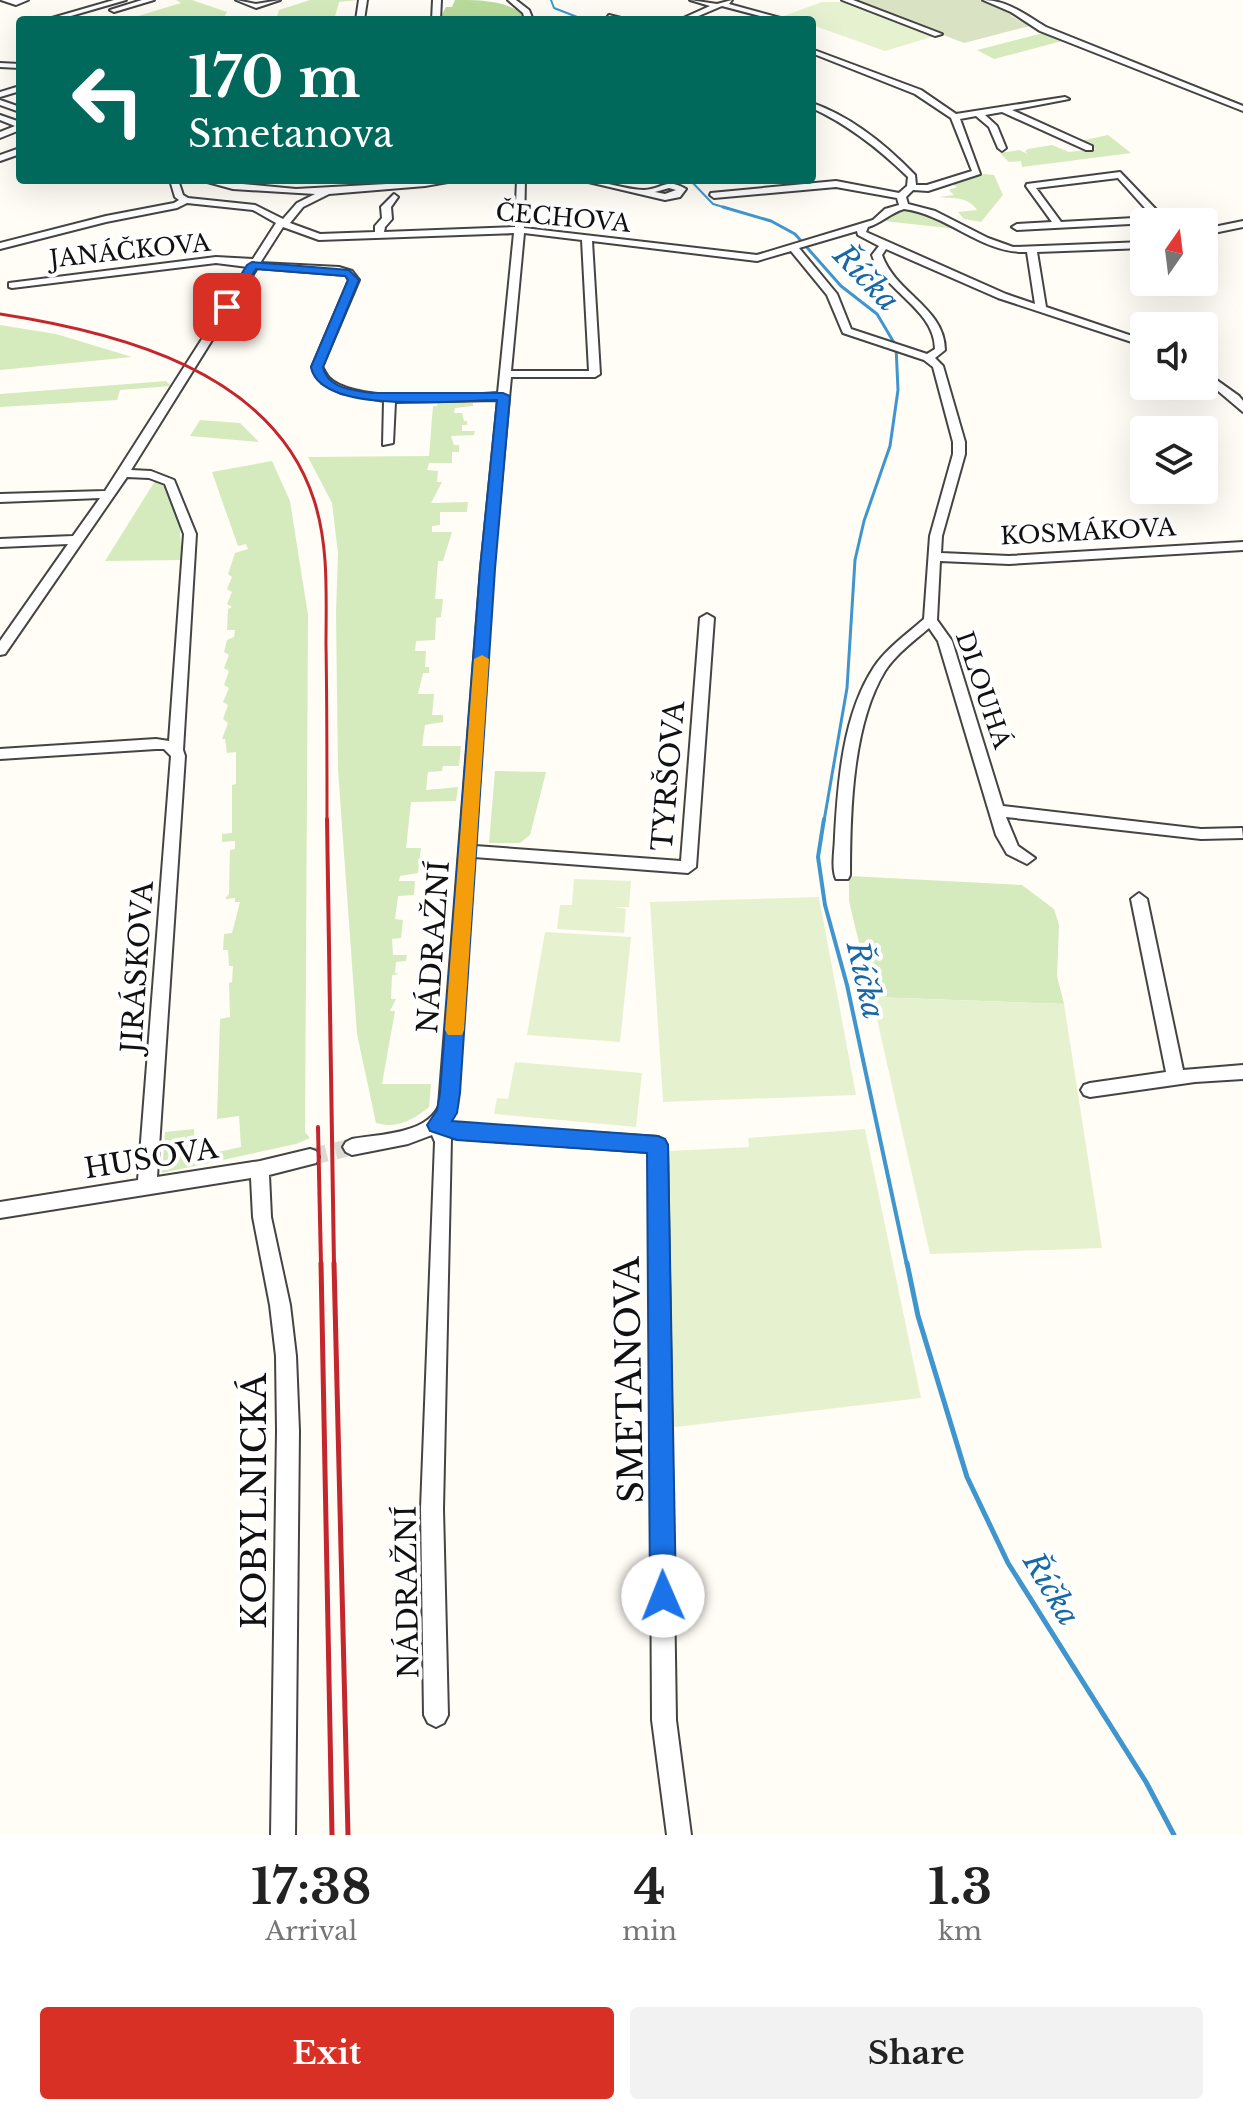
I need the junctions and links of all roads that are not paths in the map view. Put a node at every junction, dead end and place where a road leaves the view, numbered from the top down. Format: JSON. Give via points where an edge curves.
{"nodes":[{"id":1,"x":5,"y":0,"type":"edge"},
{"id":2,"x":24,"y":0,"type":"edge"},
{"id":3,"x":122,"y":0,"type":"edge"},
{"id":4,"x":150,"y":0,"type":"edge"},
{"id":5,"x":240,"y":0,"type":"edge"},
{"id":6,"x":276,"y":0,"type":"edge"},
{"id":7,"x":512,"y":0,"type":"edge"},
{"id":8,"x":694,"y":0,"type":"edge"},
{"id":9,"x":732,"y":0,"type":"edge"},
{"id":10,"x":846,"y":0,"type":"edge"},
{"id":11,"x":987,"y":0,"type":"edge"},
{"id":12,"x":720,"y":5,"type":"junction"},
{"id":13,"x":256,"y":7,"type":"edge"},
{"id":14,"x":765,"y":14,"type":"junction"},
{"id":15,"x":64,"y":16,"type":"edge"},
{"id":16,"x":92,"y":16,"type":"edge"},
{"id":17,"x":528,"y":16,"type":"edge"},
{"id":18,"x":693,"y":16,"type":"edge"},
{"id":19,"x":762,"y":16,"type":"edge"},
{"id":20,"x":771,"y":16,"type":"edge"},
{"id":21,"x":938,"y":34,"type":"dead end"},
{"id":22,"x":817,"y":52,"type":"dead end"},
{"id":23,"x":1065,"y":99,"type":"dead end"},
{"id":24,"x":816,"y":107,"type":"edge"},
{"id":25,"x":1243,"y":109,"type":"edge"},
{"id":26,"x":1003,"y":110,"type":"junction"},
{"id":27,"x":978,"y":113,"type":"junction"},
{"id":28,"x":955,"y":117,"type":"junction"},
{"id":29,"x":1002,"y":148,"type":"dead end"},
{"id":30,"x":1089,"y":148,"type":"dead end"},
{"id":31,"x":175,"y":184,"type":"edge"},
{"id":32,"x":227,"y":184,"type":"edge"},
{"id":33,"x":405,"y":184,"type":"edge"},
{"id":34,"x":521,"y":184,"type":"edge"},
{"id":35,"x":605,"y":184,"type":"edge"},
{"id":36,"x":912,"y":184,"type":"junction"},
{"id":37,"x":754,"y":185,"type":"edge"},
{"id":38,"x":330,"y":190,"type":"junction"},
{"id":39,"x":647,"y":192,"type":"dead end"},
{"id":40,"x":714,"y":195,"type":"dead end"},
{"id":41,"x":394,"y":197,"type":"dead end"},
{"id":42,"x":186,"y":200,"type":"junction"},
{"id":43,"x":902,"y":201,"type":"junction"},
{"id":44,"x":1150,"y":208,"type":"edge"},
{"id":45,"x":283,"y":222,"type":"junction"},
{"id":46,"x":1130,"y":222,"type":"edge"},
{"id":47,"x":1243,"y":224,"type":"edge"},
{"id":48,"x":1059,"y":225,"type":"junction"},
{"id":49,"x":864,"y":226,"type":"junction"},
{"id":50,"x":1017,"y":227,"type":"dead end"},
{"id":51,"x":1218,"y":229,"type":"edge"},
{"id":52,"x":519,"y":230,"type":"junction"},
{"id":53,"x":379,"y":236,"type":"junction"},
{"id":54,"x":830,"y":236,"type":"junction"},
{"id":55,"x":587,"y":237,"type":"junction"},
{"id":56,"x":880,"y":243,"type":"junction"},
{"id":57,"x":0,"y":246,"type":"edge"},
{"id":58,"x":796,"y":246,"type":"junction"},
{"id":59,"x":1130,"y":246,"type":"edge"},
{"id":60,"x":1032,"y":251,"type":"junction"},
{"id":61,"x":253,"y":264,"type":"junction"},
{"id":62,"x":12,"y":285,"type":"dead end"},
{"id":63,"x":1041,"y":309,"type":"junction"},
{"id":64,"x":1130,"y":338,"type":"edge"},
{"id":65,"x":928,"y":358,"type":"junction"},
{"id":66,"x":505,"y":374,"type":"junction"},
{"id":67,"x":1218,"y":384,"type":"edge"},
{"id":68,"x":503,"y":396,"type":"junction"},
{"id":69,"x":390,"y":397,"type":"junction"},
{"id":70,"x":1239,"y":399,"type":"edge"},
{"id":71,"x":1243,"y":409,"type":"edge"},
{"id":72,"x":387,"y":443,"type":"dead end"},
{"id":73,"x":123,"y":473,"type":"junction"},
{"id":74,"x":109,"y":494,"type":"junction"},
{"id":75,"x":0,"y":498,"type":"edge"},
{"id":76,"x":77,"y":540,"type":"junction"},
{"id":77,"x":0,"y":543,"type":"edge"},
{"id":78,"x":1243,"y":546,"type":"edge"},
{"id":79,"x":935,"y":557,"type":"junction"},
{"id":80,"x":707,"y":618,"type":"dead end"},
{"id":81,"x":930,"y":620,"type":"junction"},
{"id":82,"x":0,"y":651,"type":"edge"},
{"id":83,"x":176,"y":750,"type":"junction"},
{"id":84,"x":0,"y":754,"type":"edge"},
{"id":85,"x":998,"y":811,"type":"junction"},
{"id":86,"x":1242,"y":833,"type":"edge"},
{"id":87,"x":469,"y":851,"type":"junction"},
{"id":88,"x":1027,"y":858,"type":"dead end"},
{"id":89,"x":842,"y":875,"type":"dead end"},
{"id":90,"x":1139,"y":899,"type":"dead end"},
{"id":91,"x":1243,"y":1072,"type":"edge"},
{"id":92,"x":1176,"y":1079,"type":"junction"},
{"id":93,"x":1090,"y":1090,"type":"dead end"},
{"id":94,"x":437,"y":1125,"type":"junction"},
{"id":95,"x":352,"y":1147,"type":"tunnel mouth"},
{"id":96,"x":310,"y":1157,"type":"tunnel mouth"},
{"id":97,"x":260,"y":1169,"type":"junction"},
{"id":98,"x":147,"y":1188,"type":"junction"},
{"id":99,"x":0,"y":1210,"type":"edge"},
{"id":100,"x":436,"y":1715,"type":"dead end"},
{"id":101,"x":283,"y":1835,"type":"edge"},
{"id":102,"x":679,"y":1835,"type":"edge"}],
"edges":[{"from":1,"to":2,"type":"street"},
{"from":3,"to":15,"type":"street"},
{"from":4,"to":16,"type":"street"},
{"from":5,"to":13,"type":"street"},
{"from":6,"to":13,"type":"street"},
{"from":7,"to":17,"type":"street"},
{"from":8,"to":12,"type":"street"},
{"from":9,"to":12,"type":"street"},
{"from":10,"to":21,"type":"street"},
{"from":11,"to":25,"type":"street","via":[[1043,29]]},
{"from":12,"to":14,"type":"street"},
{"from":12,"to":18,"type":"street"},
{"from":14,"to":19,"type":"street"},
{"from":14,"to":20,"type":"street"},
{"from":22,"to":28,"type":"street","via":[[918,92]]},
{"from":23,"to":26,"type":"street"},
{"from":24,"to":36,"type":"street","via":[[879,144]]},
{"from":26,"to":27,"type":"street"},
{"from":26,"to":30,"type":"street"},
{"from":27,"to":28,"type":"street"},
{"from":27,"to":29,"type":"street","via":[[993,126]]},
{"from":28,"to":36,"type":"street","via":[[977,172],[928,188]]},
{"from":31,"to":42,"type":"street","via":[[179,197]]},
{"from":32,"to":38,"type":"street"},
{"from":33,"to":38,"type":"street"},
{"from":34,"to":52,"type":"street","name":"NÁDRAŽNÍ"},
{"from":35,"to":39,"type":"street"},
{"from":36,"to":43,"type":"street","name":"ČECHOVA"},
{"from":37,"to":40,"type":"street"},
{"from":37,"to":43,"type":"street","via":[[836,184]]},
{"from":38,"to":45,"type":"street","via":[[300,205]]},
{"from":41,"to":53,"type":"street"},
{"from":42,"to":45,"type":"street","name":"ČECHOVA","via":[[255,208]]},
{"from":42,"to":57,"type":"street"},
{"from":43,"to":49,"type":"street","name":"ČECHOVA","via":[[882,219]]},
{"from":43,"to":60,"type":"street","via":[[1005,248]]},
{"from":44,"to":48,"type":"street","via":[[1120,175],[1030,186]]},
{"from":45,"to":53,"type":"street","name":"ČECHOVA","via":[[319,237]]},
{"from":45,"to":61,"type":"street"},
{"from":46,"to":48,"type":"street"},
{"from":47,"to":51,"type":"street"},
{"from":48,"to":50,"type":"street"},
{"from":49,"to":54,"type":"street","name":"ČECHOVA"},
{"from":49,"to":56,"type":"street","via":[[861,233]]},
{"from":52,"to":53,"type":"street","name":"ČECHOVA"},
{"from":52,"to":55,"type":"street","name":"ČECHOVA"},
{"from":52,"to":66,"type":"street","name":"NÁDRAŽNÍ"},
{"from":54,"to":56,"type":"street","via":[[854,235]]},
{"from":54,"to":58,"type":"street","name":"ČECHOVA"},
{"from":55,"to":58,"type":"street","name":"ČECHOVA","via":[[757,258]]},
{"from":55,"to":66,"type":"street","via":[[595,374]]},
{"from":56,"to":63,"type":"street"},
{"from":56,"to":65,"type":"street","via":[[877,255],[883,271],[931,322],[942,344]]},
{"from":58,"to":65,"type":"street","via":[[832,294],[847,331]]},
{"from":59,"to":60,"type":"street"},
{"from":60,"to":63,"type":"street"},
{"from":61,"to":62,"type":"street","name":"JANÁČKOVA","via":[[216,260]]},
{"from":61,"to":69,"type":"street","name":"JANÁČKOVA","via":[[349,273],[354,280],[318,375],[348,394]]},
{"from":61,"to":73,"type":"street"},
{"from":63,"to":64,"type":"street"},
{"from":65,"to":79,"type":"street","name":"DLOUHÁ","via":[[938,366],[959,442]]},
{"from":66,"to":68,"type":"street","name":"NÁDRAŽNÍ"},
{"from":67,"to":70,"type":"street"},
{"from":68,"to":69,"type":"street"},
{"from":68,"to":87,"type":"street","name":"NÁDRAŽNÍ"},
{"from":69,"to":72,"type":"street"},
{"from":70,"to":71,"type":"street"},
{"from":73,"to":74,"type":"street"},
{"from":73,"to":83,"type":"street","name":"JIRÁSKOVA","via":[[170,482],[190,534]]},
{"from":74,"to":75,"type":"street"},
{"from":74,"to":76,"type":"street"},
{"from":76,"to":77,"type":"street"},
{"from":76,"to":82,"type":"street"},
{"from":78,"to":79,"type":"street","name":"KOSMÁKOVA","via":[[1009,560]]},
{"from":79,"to":81,"type":"street","name":"DLOUHÁ"},
{"from":80,"to":87,"type":"street","name":"TYRŠOVA","via":[[688,867]]},
{"from":81,"to":85,"type":"street","name":"DLOUHÁ","via":[[945,641]]},
{"from":81,"to":89,"type":"street","via":[[882,666],[867,692],[842,835]]},
{"from":83,"to":84,"type":"street","via":[[156,744]]},
{"from":83,"to":98,"type":"street","name":"JIRÁSKOVA"},
{"from":85,"to":86,"type":"street","via":[[1201,834]]},
{"from":85,"to":88,"type":"street","name":"DLOUHÁ","via":[[1012,850]]},
{"from":87,"to":94,"type":"street","name":"NÁDRAŽNÍ","via":[[450,1093],[447,1113]]},
{"from":90,"to":92,"type":"street"},
{"from":91,"to":92,"type":"street"},
{"from":92,"to":93,"type":"street"},
{"from":94,"to":95,"type":"street"},
{"from":94,"to":100,"type":"street","name":"NÁDRAŽNÍ","via":[[444,1142],[432,1509]]},
{"from":94,"to":102,"type":"street","name":"SMETANOVA","via":[[457,1132],[658,1145],[664,1720]]},
{"from":96,"to":97,"type":"street","name":"HUSOVA"},
{"from":97,"to":98,"type":"street","name":"HUSOVA"},
{"from":97,"to":101,"type":"street","name":"KOBYLNICKÁ","via":[[262,1217],[286,1356]]},
{"from":98,"to":99,"type":"street","name":"HUSOVA"}]}
